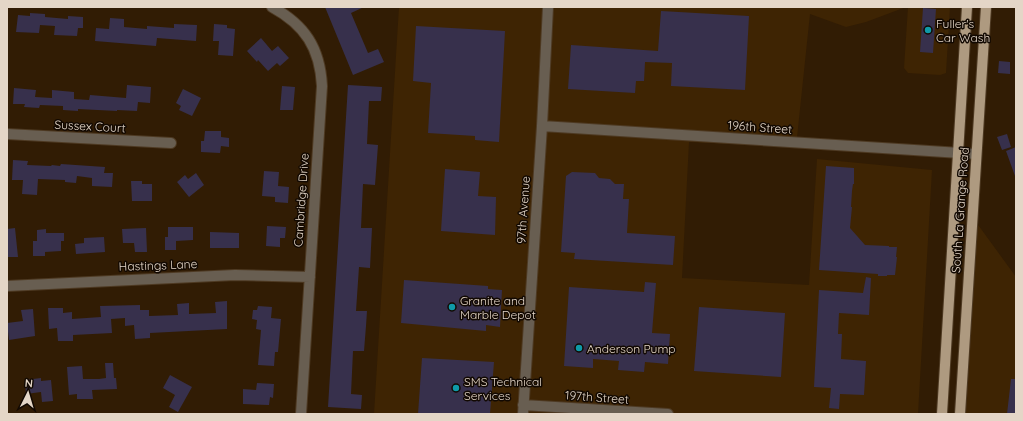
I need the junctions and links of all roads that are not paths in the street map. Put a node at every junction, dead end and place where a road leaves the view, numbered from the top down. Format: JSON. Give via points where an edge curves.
{"nodes":[{"id":1,"x":272,"y":7,"type":"edge"},
{"id":2,"x":548,"y":7,"type":"edge"},
{"id":3,"x":967,"y":7,"type":"edge"},
{"id":4,"x":986,"y":7,"type":"edge"},
{"id":5,"x":542,"y":126,"type":"junction"},
{"id":6,"x":7,"y":134,"type":"edge"},
{"id":7,"x":171,"y":144,"type":"dead end"},
{"id":8,"x":958,"y":153,"type":"junction"},
{"id":9,"x":976,"y":154,"type":"junction"},
{"id":10,"x":310,"y":277,"type":"junction"},
{"id":11,"x":7,"y":286,"type":"edge"},
{"id":12,"x":523,"y":410,"type":"edge"},
{"id":13,"x":301,"y":414,"type":"edge"},
{"id":14,"x":668,"y":414,"type":"edge"},
{"id":15,"x":942,"y":414,"type":"edge"},
{"id":16,"x":960,"y":414,"type":"edge"}],
"edges":[{"from":1,"to":10,"type":"street","name":"Cambridge Drive","via":[[292,19],[308,37],[316,52],[321,72]]},
{"from":2,"to":5,"type":"street","name":"97th Avenue"},
{"from":3,"to":8,"type":"main road","name":"South La Grange Road"},
{"from":4,"to":9,"type":"main road","name":"South La Grange Road"},
{"from":5,"to":8,"type":"street","name":"196th Street"},
{"from":5,"to":12,"type":"street","name":"97th Avenue"},
{"from":6,"to":7,"type":"street","name":"Sussex Court"},
{"from":8,"to":9,"type":"street","name":"196th Street"},
{"from":8,"to":15,"type":"main road","name":"South La Grange Road"},
{"from":9,"to":16,"type":"main road","name":"South La Grange Road"},
{"from":10,"to":11,"type":"street","name":"Hastings Lane","via":[[235,275]]},
{"from":10,"to":13,"type":"street","name":"Cambridge Drive"},
{"from":12,"to":14,"type":"street","name":"197th Street"}]}
